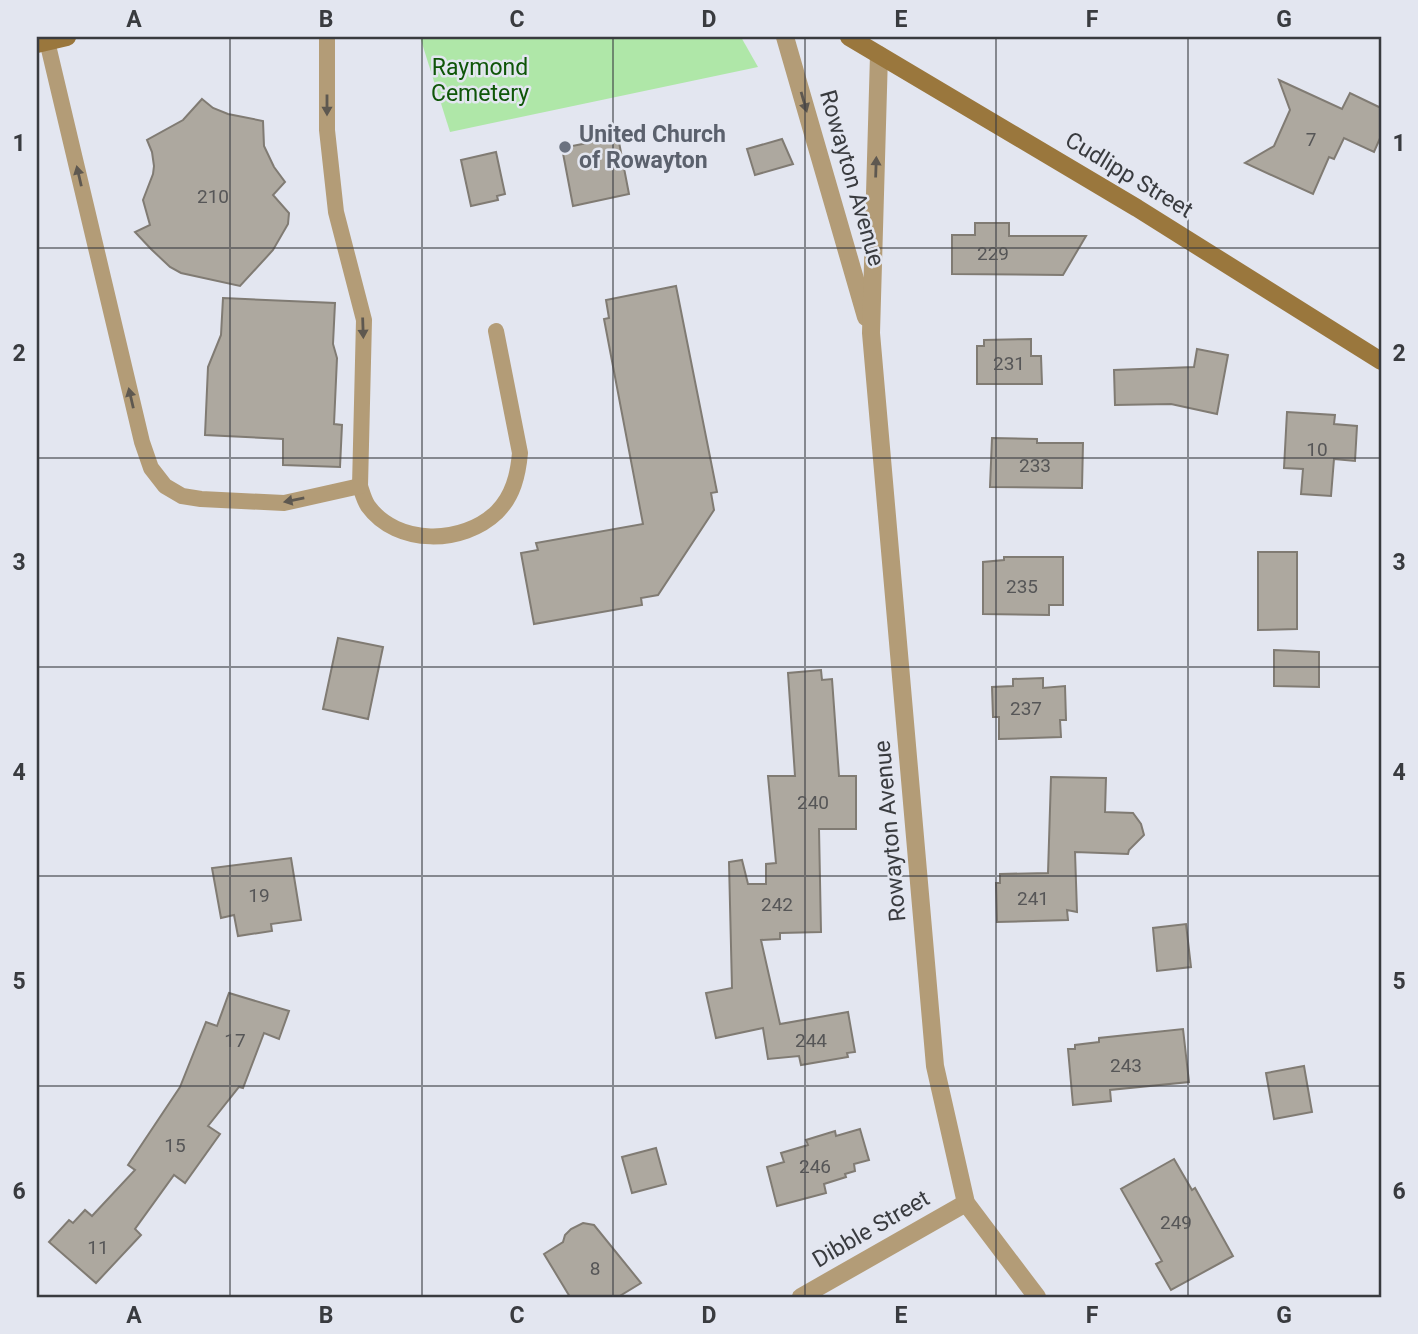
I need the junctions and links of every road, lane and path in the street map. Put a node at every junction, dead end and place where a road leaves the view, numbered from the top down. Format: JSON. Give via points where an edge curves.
{"nodes":[{"id":1,"x":67,"y":37,"type":"edge"},
{"id":2,"x":327,"y":37,"type":"edge"},
{"id":3,"x":785,"y":37,"type":"edge"},
{"id":4,"x":849,"y":37,"type":"edge"},
{"id":5,"x":42,"y":43,"type":"edge"},
{"id":6,"x":879,"y":55,"type":"junction"},
{"id":7,"x":496,"y":331,"type":"dead end"},
{"id":8,"x":871,"y":333,"type":"junction"},
{"id":9,"x":1381,"y":361,"type":"edge"},
{"id":10,"x":360,"y":486,"type":"junction"},
{"id":11,"x":965,"y":1203,"type":"junction"},
{"id":12,"x":801,"y":1297,"type":"edge"},
{"id":13,"x":1037,"y":1297,"type":"edge"}],
"edges":[{"from":1,"to":5,"type":"main road"},
{"from":2,"to":10,"type":"lane","one_way":true,"via":[[327,130],[336,212],[364,320]]},
{"from":3,"to":8,"type":"street","name":"Rowayton Avenue","one_way":true},
{"from":4,"to":6,"type":"main road","name":"Cudlipp Street"},
{"from":10,"to":5,"type":"lane","one_way":true,"via":[[284,503],[201,499],[182,496],[151,468]]},
{"from":8,"to":6,"type":"street","name":"Rowayton Avenue","one_way":true},
{"from":6,"to":9,"type":"main road","name":"Cudlipp Street","via":[[1137,208]]},
{"from":7,"to":10,"type":"lane","via":[[520,453],[519,472],[498,511],[480,525],[456,534],[411,534],[375,514]]},
{"from":8,"to":11,"type":"street","name":"Rowayton Avenue","via":[[935,1066]]},
{"from":11,"to":12,"type":"street","name":"Dibble Street"},
{"from":11,"to":13,"type":"street","name":"Rowayton Avenue"}]}
